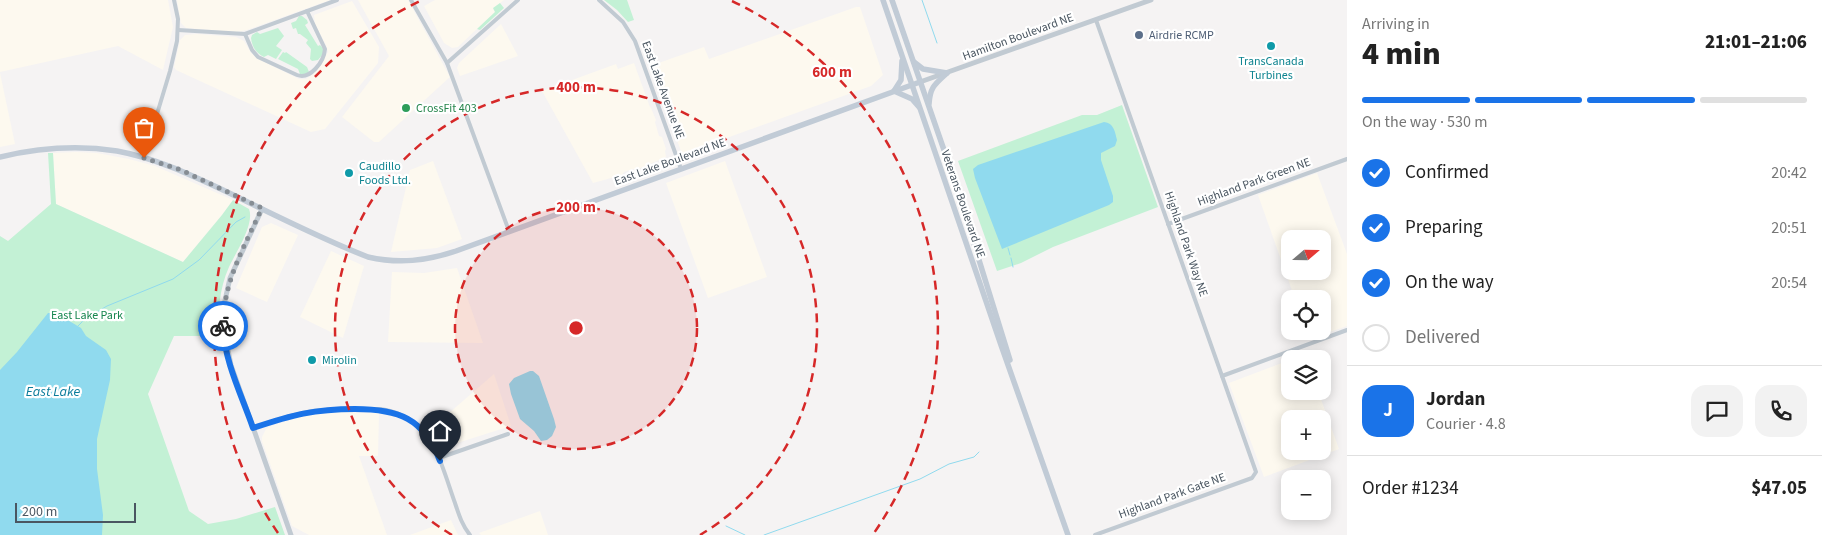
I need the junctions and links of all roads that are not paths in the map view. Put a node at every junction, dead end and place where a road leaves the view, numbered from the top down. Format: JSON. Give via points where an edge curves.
{"nodes":[{"id":1,"x":174,"y":0,"type":"edge"},
{"id":2,"x":337,"y":0,"type":"edge"},
{"id":3,"x":411,"y":0,"type":"edge"},
{"id":4,"x":518,"y":0,"type":"edge"},
{"id":5,"x":599,"y":0,"type":"edge"},
{"id":6,"x":883,"y":0,"type":"edge"},
{"id":7,"x":892,"y":0,"type":"edge"},
{"id":8,"x":1151,"y":0,"type":"edge"},
{"id":9,"x":307,"y":11,"type":"junction"},
{"id":10,"x":1096,"y":20,"type":"junction"},
{"id":11,"x":178,"y":30,"type":"junction"},
{"id":12,"x":245,"y":34,"type":"junction"},
{"id":13,"x":902,"y":54,"type":"junction"},
{"id":14,"x":912,"y":60,"type":"junction"},
{"id":15,"x":447,"y":63,"type":"junction"},
{"id":16,"x":947,"y":73,"type":"junction"},
{"id":17,"x":920,"y":82,"type":"junction"},
{"id":18,"x":913,"y":85,"type":"junction"},
{"id":19,"x":894,"y":91,"type":"junction"},
{"id":20,"x":929,"y":107,"type":"junction"},
{"id":21,"x":921,"y":108,"type":"junction"},
{"id":22,"x":0,"y":157,"type":"edge"},
{"id":23,"x":144,"y":158,"type":"junction"},
{"id":24,"x":1347,"y":159,"type":"edge"},
{"id":25,"x":680,"y":169,"type":"junction"},
{"id":26,"x":262,"y":208,"type":"junction"},
{"id":27,"x":1168,"y":224,"type":"junction"},
{"id":28,"x":509,"y":231,"type":"junction"},
{"id":29,"x":1347,"y":330,"type":"edge"},
{"id":30,"x":1222,"y":376,"type":"junction"},
{"id":31,"x":1026,"y":415,"type":"junction"},
{"id":32,"x":253,"y":428,"type":"junction"},
{"id":33,"x":508,"y":434,"type":"dead end"},
{"id":34,"x":439,"y":458,"type":"junction"},
{"id":35,"x":1255,"y":475,"type":"joint"},
{"id":36,"x":291,"y":535,"type":"edge"},
{"id":37,"x":470,"y":535,"type":"edge"},
{"id":38,"x":1068,"y":535,"type":"edge"},
{"id":39,"x":1095,"y":535,"type":"edge"}],
"edges":[{"from":1,"to":11,"type":"street"},
{"from":2,"to":9,"type":"street"},
{"from":3,"to":15,"type":"street"},
{"from":4,"to":15,"type":"street"},
{"from":5,"to":25,"type":"street","name":"East Lake Avenue NE","via":[[623,22],[635,40]]},
{"from":6,"to":13,"type":"main road","name":"Veterans Boulevard NE"},
{"from":7,"to":14,"type":"main road","name":"Veterans Boulevard NE"},
{"from":8,"to":10,"type":"street","name":"Hamilton Boulevard NE"},
{"from":9,"to":12,"type":"street"},
{"from":9,"to":12,"type":"street","via":[[325,53],[307,76],[301,77],[258,57]]},
{"from":10,"to":16,"type":"street","name":"Hamilton Boulevard NE"},
{"from":10,"to":27,"type":"street","name":"Highland Park Way NE"},
{"from":11,"to":12,"type":"street"},
{"from":11,"to":23,"type":"street","via":[[172,64]]},
{"from":13,"to":18,"type":"main road","name":"Veterans Boulevard NE"},
{"from":13,"to":19,"type":"main road","via":[[901,80]]},
{"from":14,"to":16,"type":"main road","via":[[924,70]]},
{"from":14,"to":17,"type":"main road","name":"Veterans Boulevard NE"},
{"from":15,"to":28,"type":"street"},
{"from":16,"to":17,"type":"street","name":"Hamilton Boulevard NE"},
{"from":16,"to":20,"type":"main road","via":[[933,86]]},
{"from":17,"to":18,"type":"main road","name":"East Lake Boulevard NE"},
{"from":17,"to":20,"type":"main road","name":"Veterans Boulevard NE"},
{"from":18,"to":19,"type":"main road","name":"East Lake Boulevard NE"},
{"from":18,"to":21,"type":"main road","name":"Veterans Boulevard NE"},
{"from":19,"to":21,"type":"main road","via":[[912,99]]},
{"from":19,"to":25,"type":"main road","name":"East Lake Boulevard NE"},
{"from":20,"to":31,"type":"main road","name":"Veterans Boulevard NE"},
{"from":21,"to":31,"type":"main road","name":"Veterans Boulevard NE"},
{"from":22,"to":23,"type":"main road","name":"East Lake Boulevard NE","via":[[71,148],[116,151]]},
{"from":23,"to":26,"type":"main road","name":"East Lake Boulevard NE","via":[[181,170]]},
{"from":24,"to":27,"type":"street","name":"Highland Park Green NE"},
{"from":25,"to":28,"type":"main road","name":"East Lake Boulevard NE"},
{"from":26,"to":28,"type":"main road","name":"East Lake Boulevard NE","via":[[368,257],[390,261],[439,257]]},
{"from":26,"to":32,"type":"street","via":[[233,270],[224,312],[227,350]]},
{"from":27,"to":30,"type":"street","name":"Highland Park Way NE"},
{"from":29,"to":30,"type":"street"},
{"from":30,"to":35,"type":"street","name":"Highland Park Way NE","via":[[1256,469]]},
{"from":31,"to":38,"type":"main road","name":"Veterans Boulevard NE"},
{"from":32,"to":34,"type":"street","via":[[296,414],[321,410],[388,411],[417,425]]},
{"from":32,"to":36,"type":"street"},
{"from":33,"to":34,"type":"street"},
{"from":34,"to":37,"type":"street","via":[[461,521]]},
{"from":35,"to":39,"type":"street","name":"Highland Park Gate NE"}]}
